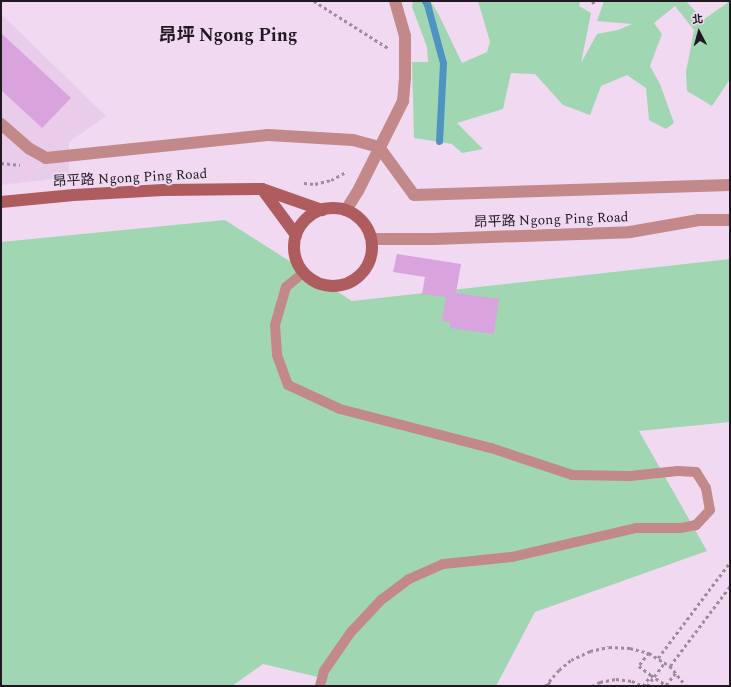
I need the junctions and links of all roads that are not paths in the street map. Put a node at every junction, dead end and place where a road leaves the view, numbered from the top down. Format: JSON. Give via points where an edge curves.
{"nodes":[{"id":1,"x":395,"y":1,"type":"edge"},
{"id":2,"x":1,"y":124,"type":"edge"},
{"id":3,"x":379,"y":147,"type":"junction"},
{"id":4,"x":730,"y":185,"type":"edge"},
{"id":5,"x":262,"y":189,"type":"junction"},
{"id":6,"x":1,"y":202,"type":"edge"},
{"id":7,"x":322,"y":210,"type":"junction"},
{"id":8,"x":346,"y":210,"type":"junction"},
{"id":9,"x":730,"y":220,"type":"edge"},
{"id":10,"x":296,"y":235,"type":"junction"},
{"id":11,"x":372,"y":239,"type":"junction"},
{"id":12,"x":304,"y":272,"type":"junction"},
{"id":13,"x":320,"y":686,"type":"edge"}],
"edges":[{"from":1,"to":3,"type":"street","via":[[404,36],[406,77],[403,101]]},
{"from":2,"to":3,"type":"street","via":[[30,149],[46,158],[268,135],[353,140]]},
{"from":3,"to":4,"type":"street","via":[[414,195]]},
{"from":3,"to":8,"type":"street"},
{"from":5,"to":6,"type":"main road","name":"昂平路 Ngong Ping Road","via":[[163,190]]},
{"from":5,"to":7,"type":"main road","name":"昂平路 Ngong Ping Road"},
{"from":5,"to":10,"type":"main road"},
{"from":7,"to":8,"type":"main road"},
{"from":7,"to":10,"type":"main road","via":[[306,219]]},
{"from":8,"to":11,"type":"main road","via":[[363,221]]},
{"from":9,"to":11,"type":"street","name":"昂平路 Ngong Ping Road","via":[[699,220],[630,232]]},
{"from":10,"to":12,"type":"main road","via":[[295,254]]},
{"from":11,"to":12,"type":"main road","via":[[370,259],[359,276],[351,282],[326,285],[311,279]]},
{"from":12,"to":13,"type":"lane","via":[[286,287],[275,325],[277,355],[288,385],[340,409],[491,448],[572,475],[630,476],[678,471],[696,472],[706,488],[710,510],[696,525],[680,528],[636,528],[511,557],[443,564],[409,579],[382,599],[351,632],[324,671]]}]}
